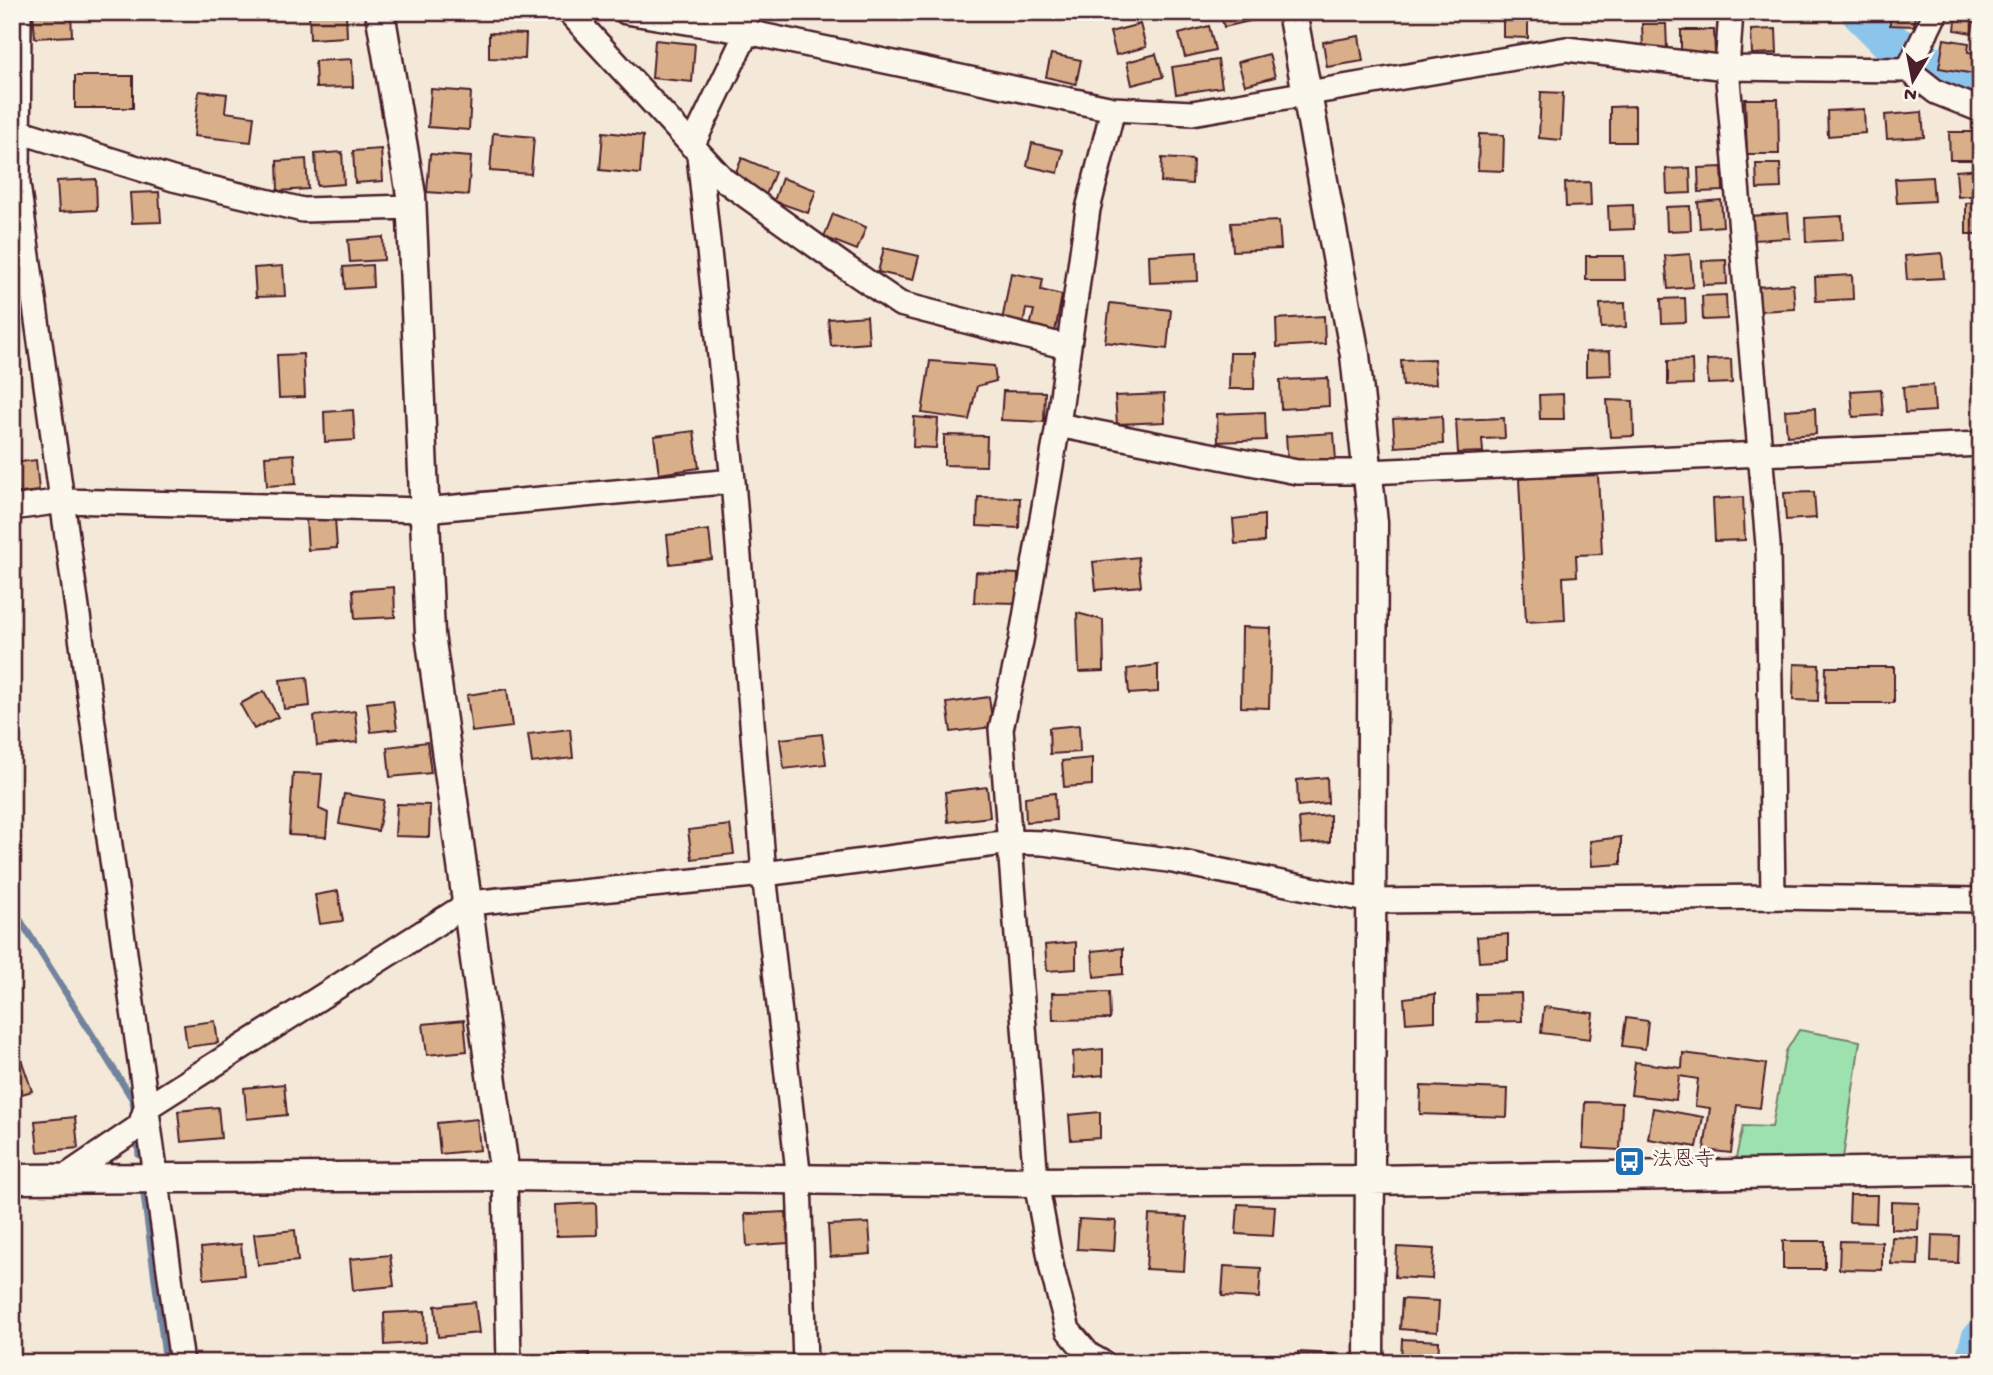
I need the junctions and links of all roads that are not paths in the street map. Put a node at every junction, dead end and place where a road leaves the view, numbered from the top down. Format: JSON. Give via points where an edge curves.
{"nodes":[{"id":1,"x":19,"y":12,"type":"edge"},
{"id":2,"x":380,"y":12,"type":"edge"},
{"id":3,"x":569,"y":12,"type":"edge"},
{"id":4,"x":626,"y":12,"type":"edge"},
{"id":5,"x":1292,"y":12,"type":"edge"},
{"id":6,"x":1731,"y":12,"type":"edge"},
{"id":7,"x":1936,"y":12,"type":"edge"},
{"id":8,"x":744,"y":22,"type":"edge"},
{"id":9,"x":1727,"y":68,"type":"junction"},
{"id":10,"x":1909,"y":69,"type":"junction"},
{"id":11,"x":1305,"y":92,"type":"junction"},
{"id":12,"x":1113,"y":109,"type":"junction"},
{"id":13,"x":1981,"y":110,"type":"edge"},
{"id":14,"x":14,"y":130,"type":"edge"},
{"id":15,"x":696,"y":150,"type":"junction"},
{"id":16,"x":412,"y":207,"type":"junction"},
{"id":17,"x":1067,"y":347,"type":"junction"},
{"id":18,"x":1058,"y":425,"type":"junction"},
{"id":19,"x":1981,"y":444,"type":"edge"},
{"id":20,"x":1761,"y":453,"type":"junction"},
{"id":21,"x":1368,"y":472,"type":"junction"},
{"id":22,"x":733,"y":481,"type":"junction"},
{"id":23,"x":63,"y":501,"type":"junction"},
{"id":24,"x":12,"y":508,"type":"edge"},
{"id":25,"x":424,"y":510,"type":"junction"},
{"id":26,"x":1010,"y":842,"type":"junction"},
{"id":27,"x":764,"y":874,"type":"junction"},
{"id":28,"x":1773,"y":897,"type":"junction"},
{"id":29,"x":1981,"y":900,"type":"edge"},
{"id":30,"x":1371,"y":901,"type":"junction"},
{"id":31,"x":469,"y":903,"type":"junction"},
{"id":32,"x":138,"y":1122,"type":"junction"},
{"id":33,"x":1981,"y":1170,"type":"edge"},
{"id":34,"x":505,"y":1176,"type":"junction"},
{"id":35,"x":12,"y":1179,"type":"edge"},
{"id":36,"x":62,"y":1179,"type":"junction"},
{"id":37,"x":156,"y":1180,"type":"junction"},
{"id":38,"x":799,"y":1180,"type":"junction"},
{"id":39,"x":1370,"y":1180,"type":"junction"},
{"id":40,"x":1036,"y":1182,"type":"junction"},
{"id":41,"x":182,"y":1363,"type":"edge"},
{"id":42,"x":509,"y":1363,"type":"edge"},
{"id":43,"x":805,"y":1363,"type":"edge"},
{"id":44,"x":1103,"y":1363,"type":"edge"},
{"id":45,"x":1369,"y":1363,"type":"edge"}],
"edges":[{"from":1,"to":14,"type":"street"},
{"from":2,"to":16,"type":"street"},
{"from":3,"to":15,"type":"street"},
{"from":4,"to":8,"type":"street"},
{"from":5,"to":11,"type":"street"},
{"from":6,"to":9,"type":"street"},
{"from":7,"to":10,"type":"street"},
{"from":8,"to":12,"type":"street"},
{"from":8,"to":15,"type":"street"},
{"from":9,"to":10,"type":"street"},
{"from":9,"to":11,"type":"street","via":[[1566,49]]},
{"from":9,"to":20,"type":"street"},
{"from":10,"to":13,"type":"street","via":[[1936,92]]},
{"from":11,"to":12,"type":"street","via":[[1192,113]]},
{"from":11,"to":21,"type":"street","via":[[1346,300]]},
{"from":12,"to":17,"type":"street","via":[[1088,209]]},
{"from":14,"to":16,"type":"street","via":[[173,180],[303,210]]},
{"from":14,"to":23,"type":"street"},
{"from":15,"to":17,"type":"street","via":[[724,180],[900,304]]},
{"from":15,"to":22,"type":"street"},
{"from":16,"to":25,"type":"street"},
{"from":17,"to":18,"type":"street"},
{"from":18,"to":21,"type":"street","via":[[1297,472]]},
{"from":18,"to":26,"type":"street","via":[[1001,729]]},
{"from":19,"to":20,"type":"street"},
{"from":20,"to":21,"type":"street"},
{"from":20,"to":28,"type":"street","via":[[1768,545]]},
{"from":21,"to":30,"type":"street","via":[[1374,636]]},
{"from":22,"to":25,"type":"street"},
{"from":22,"to":27,"type":"street"},
{"from":23,"to":24,"type":"street"},
{"from":23,"to":25,"type":"street"},
{"from":23,"to":32,"type":"street"},
{"from":25,"to":31,"type":"street","via":[[430,634]]},
{"from":26,"to":27,"type":"street"},
{"from":26,"to":30,"type":"street","via":[[1168,860]]},
{"from":26,"to":40,"type":"street"},
{"from":27,"to":31,"type":"street"},
{"from":27,"to":38,"type":"street"},
{"from":28,"to":29,"type":"street"},
{"from":28,"to":30,"type":"street"},
{"from":30,"to":39,"type":"street"},
{"from":31,"to":32,"type":"street"},
{"from":31,"to":34,"type":"street"},
{"from":32,"to":36,"type":"street"},
{"from":32,"to":37,"type":"street"},
{"from":33,"to":39,"type":"street"},
{"from":34,"to":37,"type":"street"},
{"from":34,"to":38,"type":"street"},
{"from":34,"to":42,"type":"street"},
{"from":35,"to":36,"type":"street"},
{"from":36,"to":37,"type":"street"},
{"from":37,"to":41,"type":"street"},
{"from":38,"to":40,"type":"street"},
{"from":38,"to":43,"type":"street"},
{"from":39,"to":40,"type":"street"},
{"from":39,"to":45,"type":"street"},
{"from":40,"to":44,"type":"street","via":[[1068,1330],[1089,1355]]}]}
